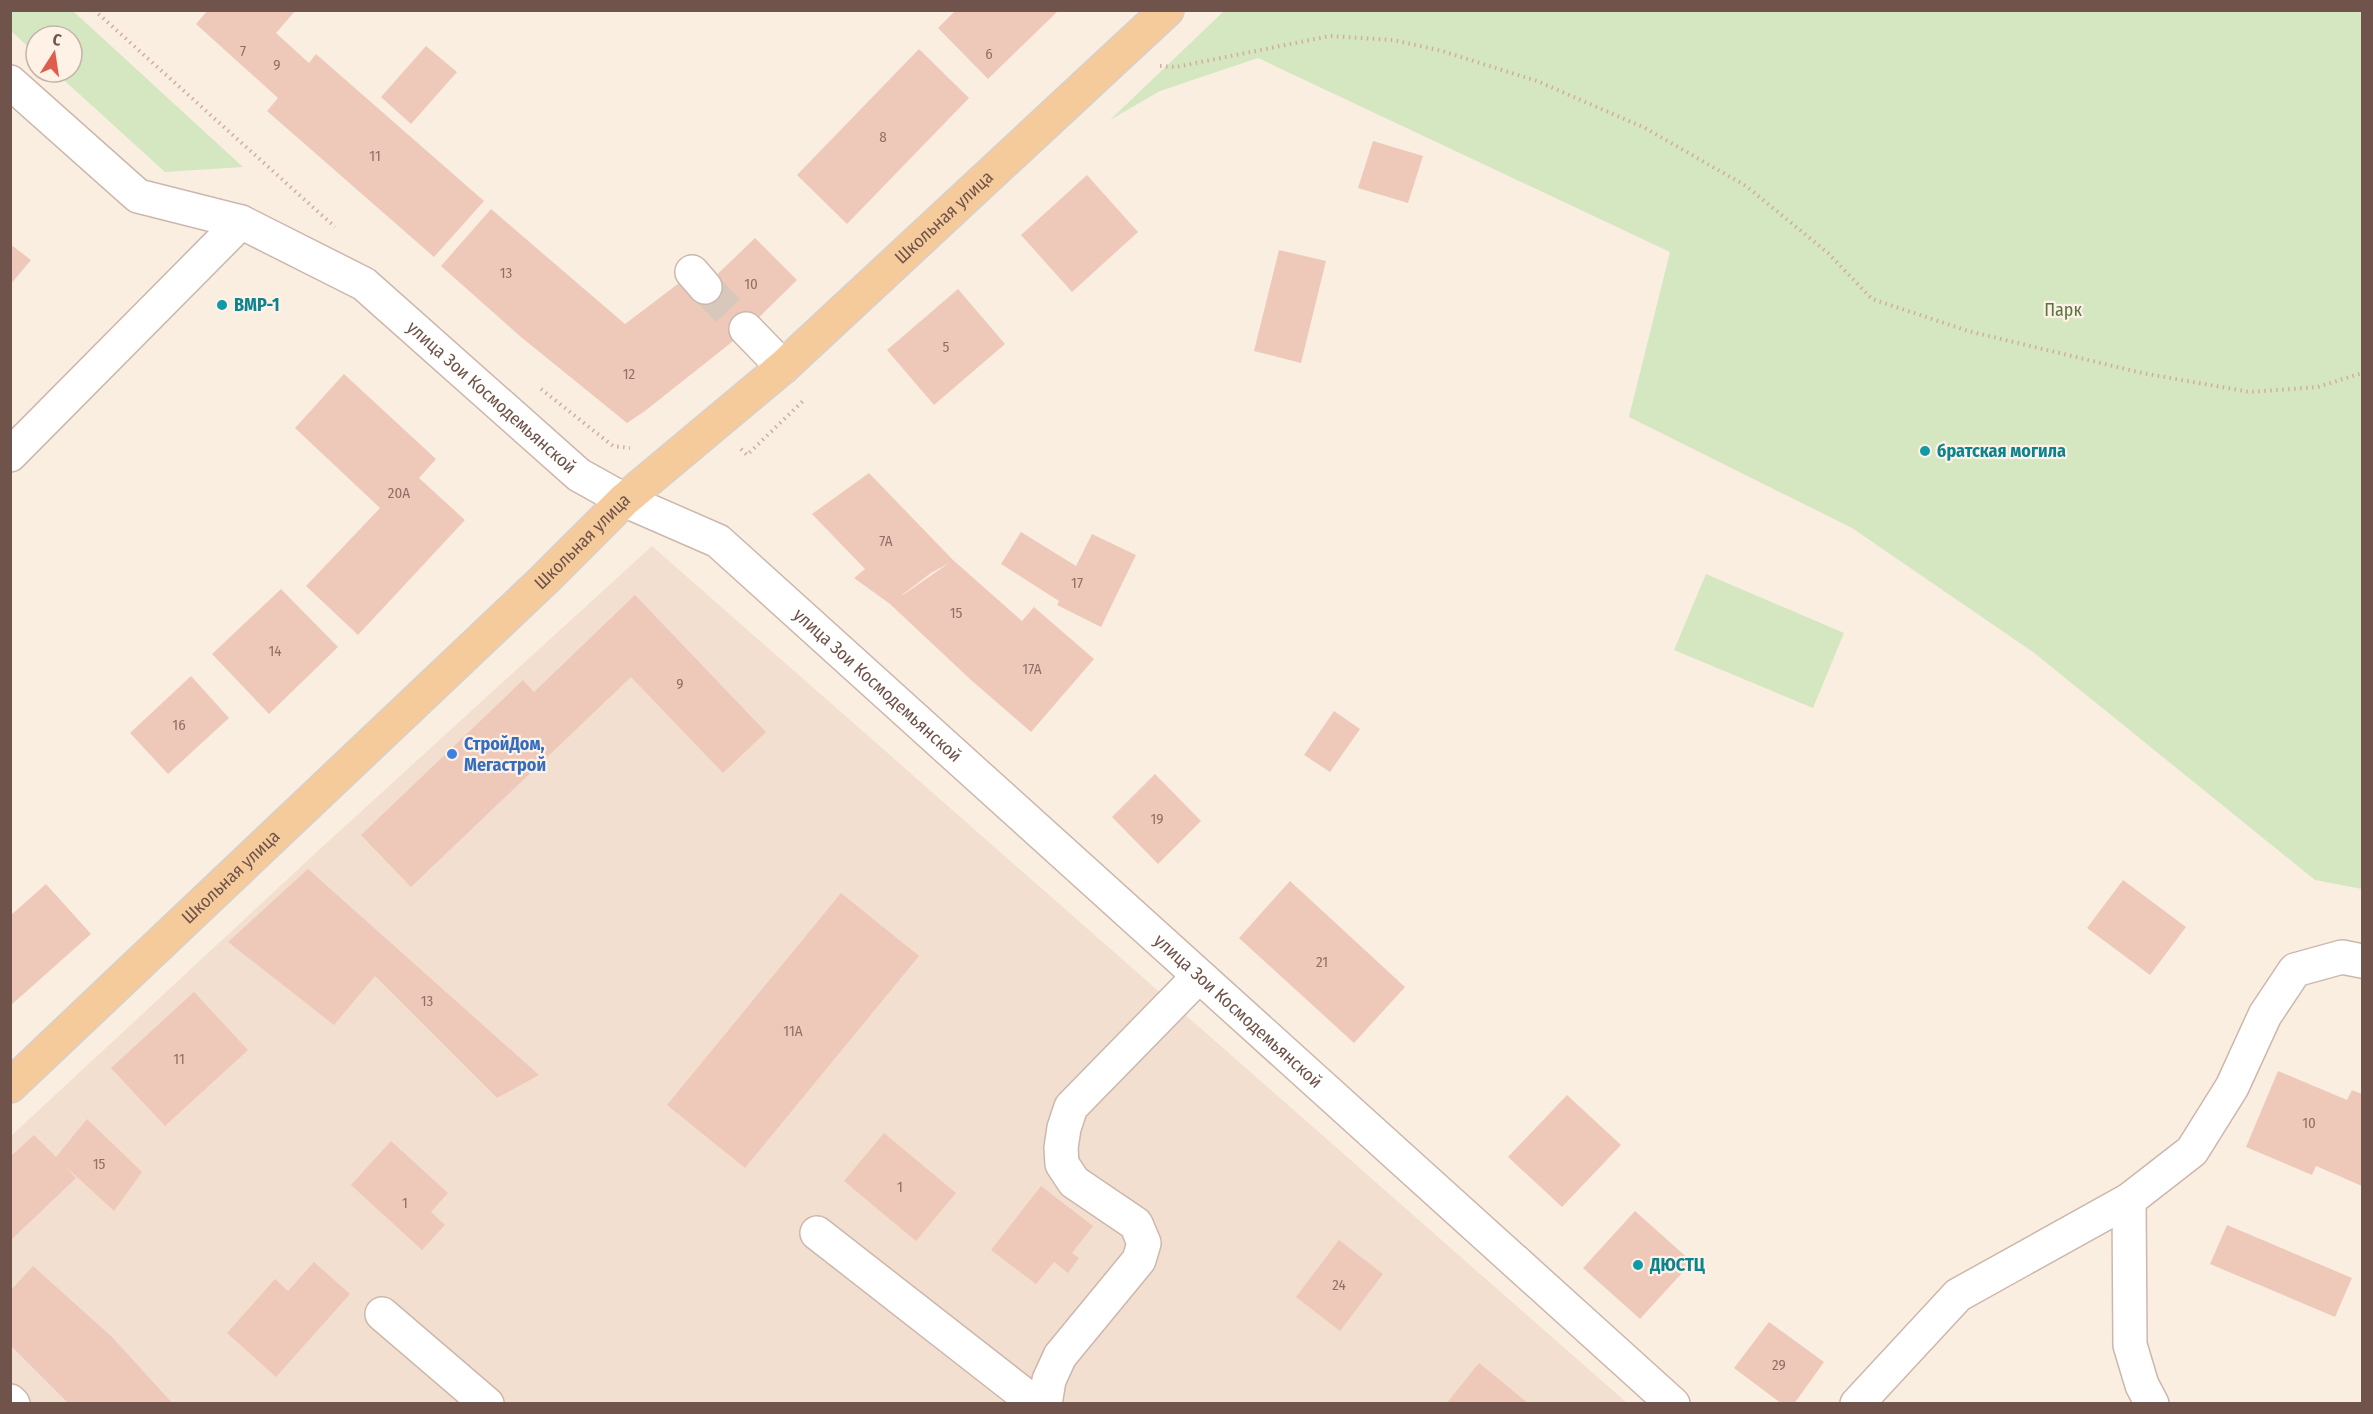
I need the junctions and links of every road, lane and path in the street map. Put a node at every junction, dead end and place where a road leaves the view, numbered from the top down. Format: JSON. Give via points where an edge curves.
{"nodes":[{"id":1,"x":94,"y":10,"type":"edge"},
{"id":2,"x":1167,"y":10,"type":"edge"},
{"id":3,"x":1150,"y":66,"type":"dead end"},
{"id":4,"x":10,"y":82,"type":"edge"},
{"id":5,"x":241,"y":222,"type":"junction"},
{"id":6,"x":339,"y":231,"type":"dead end"},
{"id":7,"x":746,"y":329,"type":"tunnel mouth"},
{"id":8,"x":783,"y":367,"type":"junction"},
{"id":9,"x":2362,"y":373,"type":"edge"},
{"id":10,"x":540,"y":389,"type":"dead end"},
{"id":11,"x":807,"y":397,"type":"dead end"},
{"id":12,"x":716,"y":424,"type":"junction"},
{"id":13,"x":633,"y":448,"type":"dead end"},
{"id":14,"x":10,"y":455,"type":"edge"},
{"id":15,"x":624,"y":500,"type":"junction"},
{"id":16,"x":2352,"y":959,"type":"edge"},
{"id":17,"x":1200,"y":976,"type":"junction"},
{"id":18,"x":10,"y":1086,"type":"edge"},
{"id":19,"x":2129,"y":1200,"type":"junction"},
{"id":20,"x":817,"y":1233,"type":"dead end"},
{"id":21,"x":382,"y":1314,"type":"dead end"},
{"id":22,"x":487,"y":1404,"type":"edge"},
{"id":23,"x":1036,"y":1404,"type":"edge"},
{"id":24,"x":1045,"y":1404,"type":"edge"},
{"id":25,"x":1673,"y":1404,"type":"edge"},
{"id":26,"x":1857,"y":1404,"type":"edge"},
{"id":27,"x":2152,"y":1404,"type":"edge"}],
"edges":[{"from":1,"to":6,"type":"path"},
{"from":2,"to":8,"type":"main road","name":"Школьная улица"},
{"from":3,"to":9,"type":"path","via":[[1176,67],[1330,36],[1394,40],[1443,51],[1537,81],[1634,123],[1746,186],[1828,253],[1872,299],[1968,331],[2037,348],[2142,373],[2250,392],[2318,387]]},
{"from":4,"to":5,"type":"street","name":"улица Зои Космодемьянской","via":[[138,196]]},
{"from":5,"to":14,"type":"street"},
{"from":5,"to":15,"type":"street","name":"улица Зои Космодемьянской","via":[[364,284],[579,475]]},
{"from":7,"to":8,"type":"street"},
{"from":8,"to":12,"type":"main road","name":"Школьная улица"},
{"from":10,"to":13,"type":"path","via":[[613,446]]},
{"from":11,"to":12,"type":"path","via":[[747,455]]},
{"from":12,"to":15,"type":"main road","name":"Школьная улица"},
{"from":15,"to":17,"type":"street","name":"улица Зои Космодемьянской","via":[[718,541]]},
{"from":15,"to":18,"type":"main road","name":"Школьная улица"},
{"from":16,"to":19,"type":"street","via":[[2295,970],[2265,1015],[2232,1087],[2192,1151]]},
{"from":17,"to":24,"type":"street","via":[[1071,1107],[1061,1148],[1062,1164],[1074,1182],[1136,1224],[1144,1243],[1139,1260],[1060,1356],[1049,1380]]},
{"from":17,"to":25,"type":"street","name":"улица Зои Космодемьянской"},
{"from":19,"to":26,"type":"street","via":[[1958,1295]]},
{"from":19,"to":27,"type":"street","via":[[2130,1345]]},
{"from":20,"to":23,"type":"street"},
{"from":21,"to":22,"type":"street"}]}
